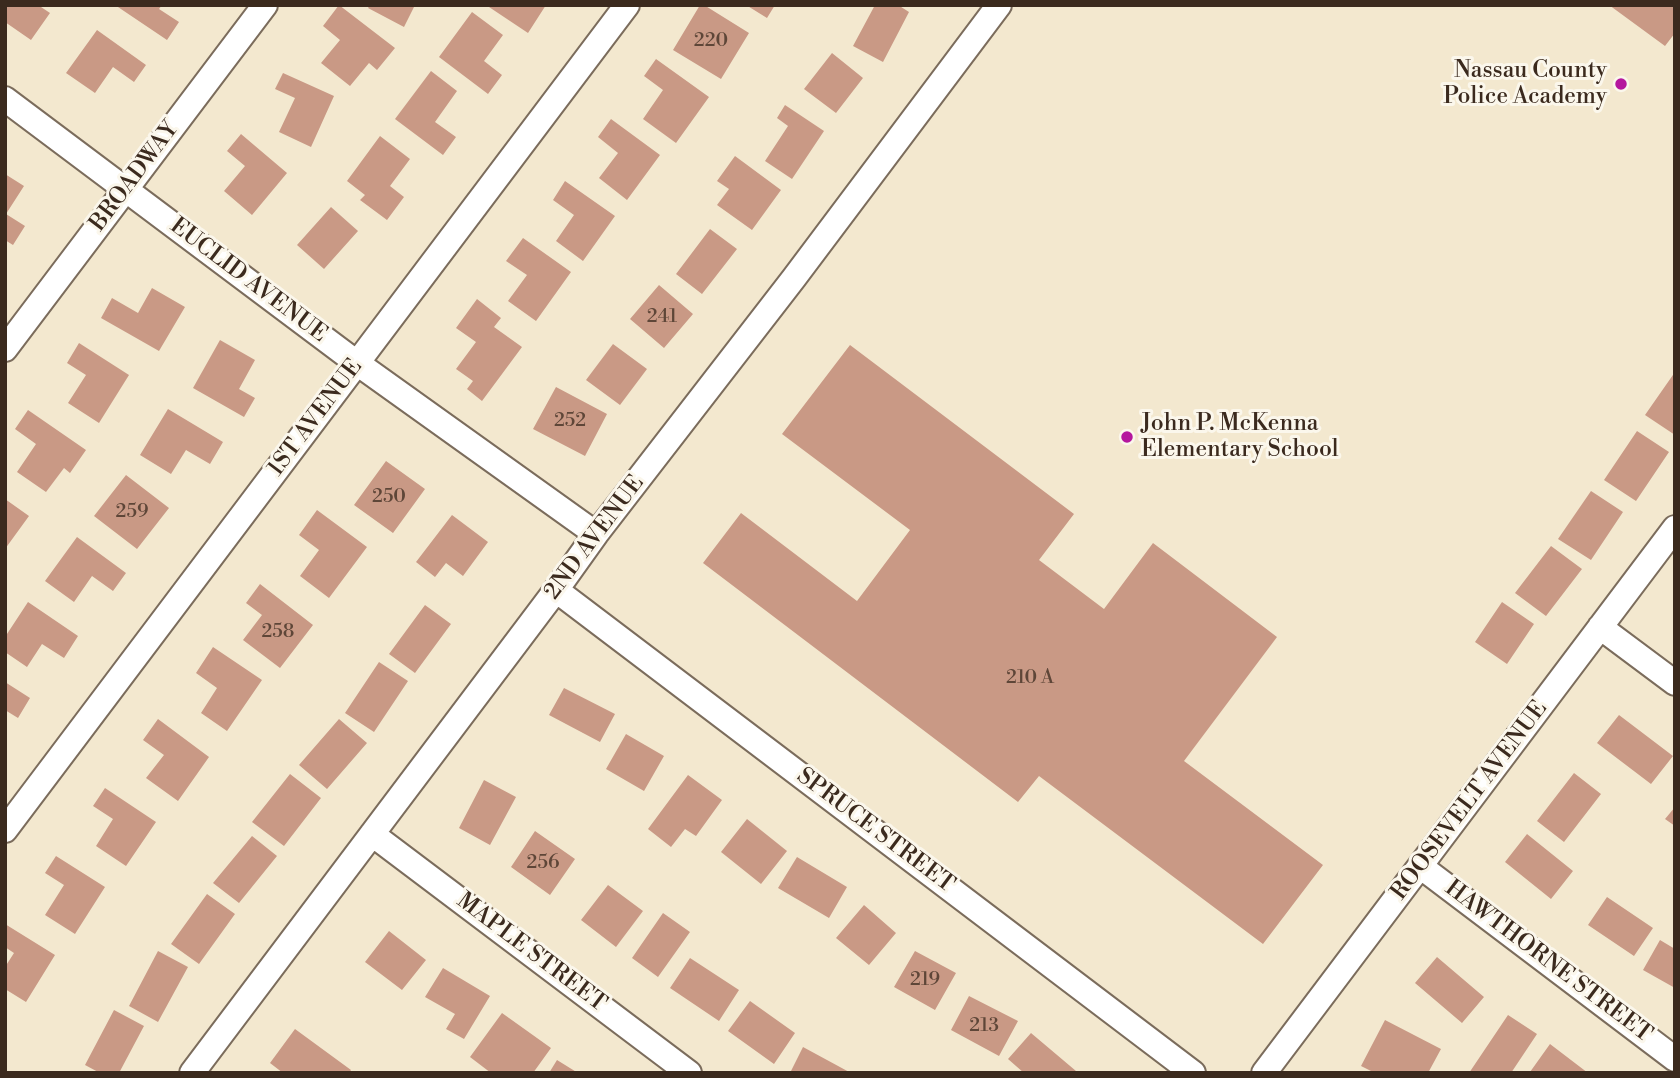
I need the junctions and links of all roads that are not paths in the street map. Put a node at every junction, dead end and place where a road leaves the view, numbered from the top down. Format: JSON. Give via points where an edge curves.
{"nodes":[{"id":1,"x":265,"y":5,"type":"edge"},
{"id":2,"x":627,"y":5,"type":"edge"},
{"id":3,"x":999,"y":5,"type":"edge"},
{"id":4,"x":5,"y":99,"type":"edge"},
{"id":5,"x":126,"y":190,"type":"junction"},
{"id":6,"x":5,"y":349,"type":"edge"},
{"id":7,"x":357,"y":363,"type":"junction"},
{"id":8,"x":1675,"y":528,"type":"edge"},
{"id":9,"x":596,"y":534,"type":"junction"},
{"id":10,"x":556,"y":590,"type":"junction"},
{"id":11,"x":1601,"y":627,"type":"junction"},
{"id":12,"x":1675,"y":683,"type":"edge"},
{"id":13,"x":5,"y":830,"type":"edge"},
{"id":14,"x":372,"y":834,"type":"junction"},
{"id":15,"x":1420,"y":866,"type":"junction"},
{"id":16,"x":1675,"y":1059,"type":"edge"},
{"id":17,"x":192,"y":1073,"type":"edge"},
{"id":18,"x":689,"y":1073,"type":"edge"},
{"id":19,"x":1194,"y":1073,"type":"edge"},
{"id":20,"x":1264,"y":1073,"type":"edge"}],
"edges":[{"from":1,"to":5,"type":"street","name":"BROADWAY"},
{"from":2,"to":7,"type":"street","name":"1ST AVENUE"},
{"from":3,"to":9,"type":"street","name":"2ND AVENUE"},
{"from":4,"to":5,"type":"street","name":"EUCLID AVENUE"},
{"from":5,"to":6,"type":"street","name":"BROADWAY"},
{"from":5,"to":7,"type":"street","name":"EUCLID AVENUE"},
{"from":7,"to":9,"type":"street","name":"EUCLID AVENUE"},
{"from":7,"to":13,"type":"street","name":"1ST AVENUE"},
{"from":8,"to":11,"type":"street","name":"ROOSEVELT AVENUE"},
{"from":9,"to":10,"type":"street","name":"2ND AVENUE"},
{"from":10,"to":14,"type":"street","name":"2ND AVENUE"},
{"from":10,"to":19,"type":"street","name":"SPRUCE STREET"},
{"from":11,"to":12,"type":"street"},
{"from":11,"to":15,"type":"street","name":"ROOSEVELT AVENUE"},
{"from":14,"to":17,"type":"street","name":"2ND AVENUE"},
{"from":14,"to":18,"type":"street","name":"MAPLE STREET"},
{"from":15,"to":16,"type":"street","name":"HAWTHORNE STREET"},
{"from":15,"to":20,"type":"street","name":"ROOSEVELT AVENUE"}]}
